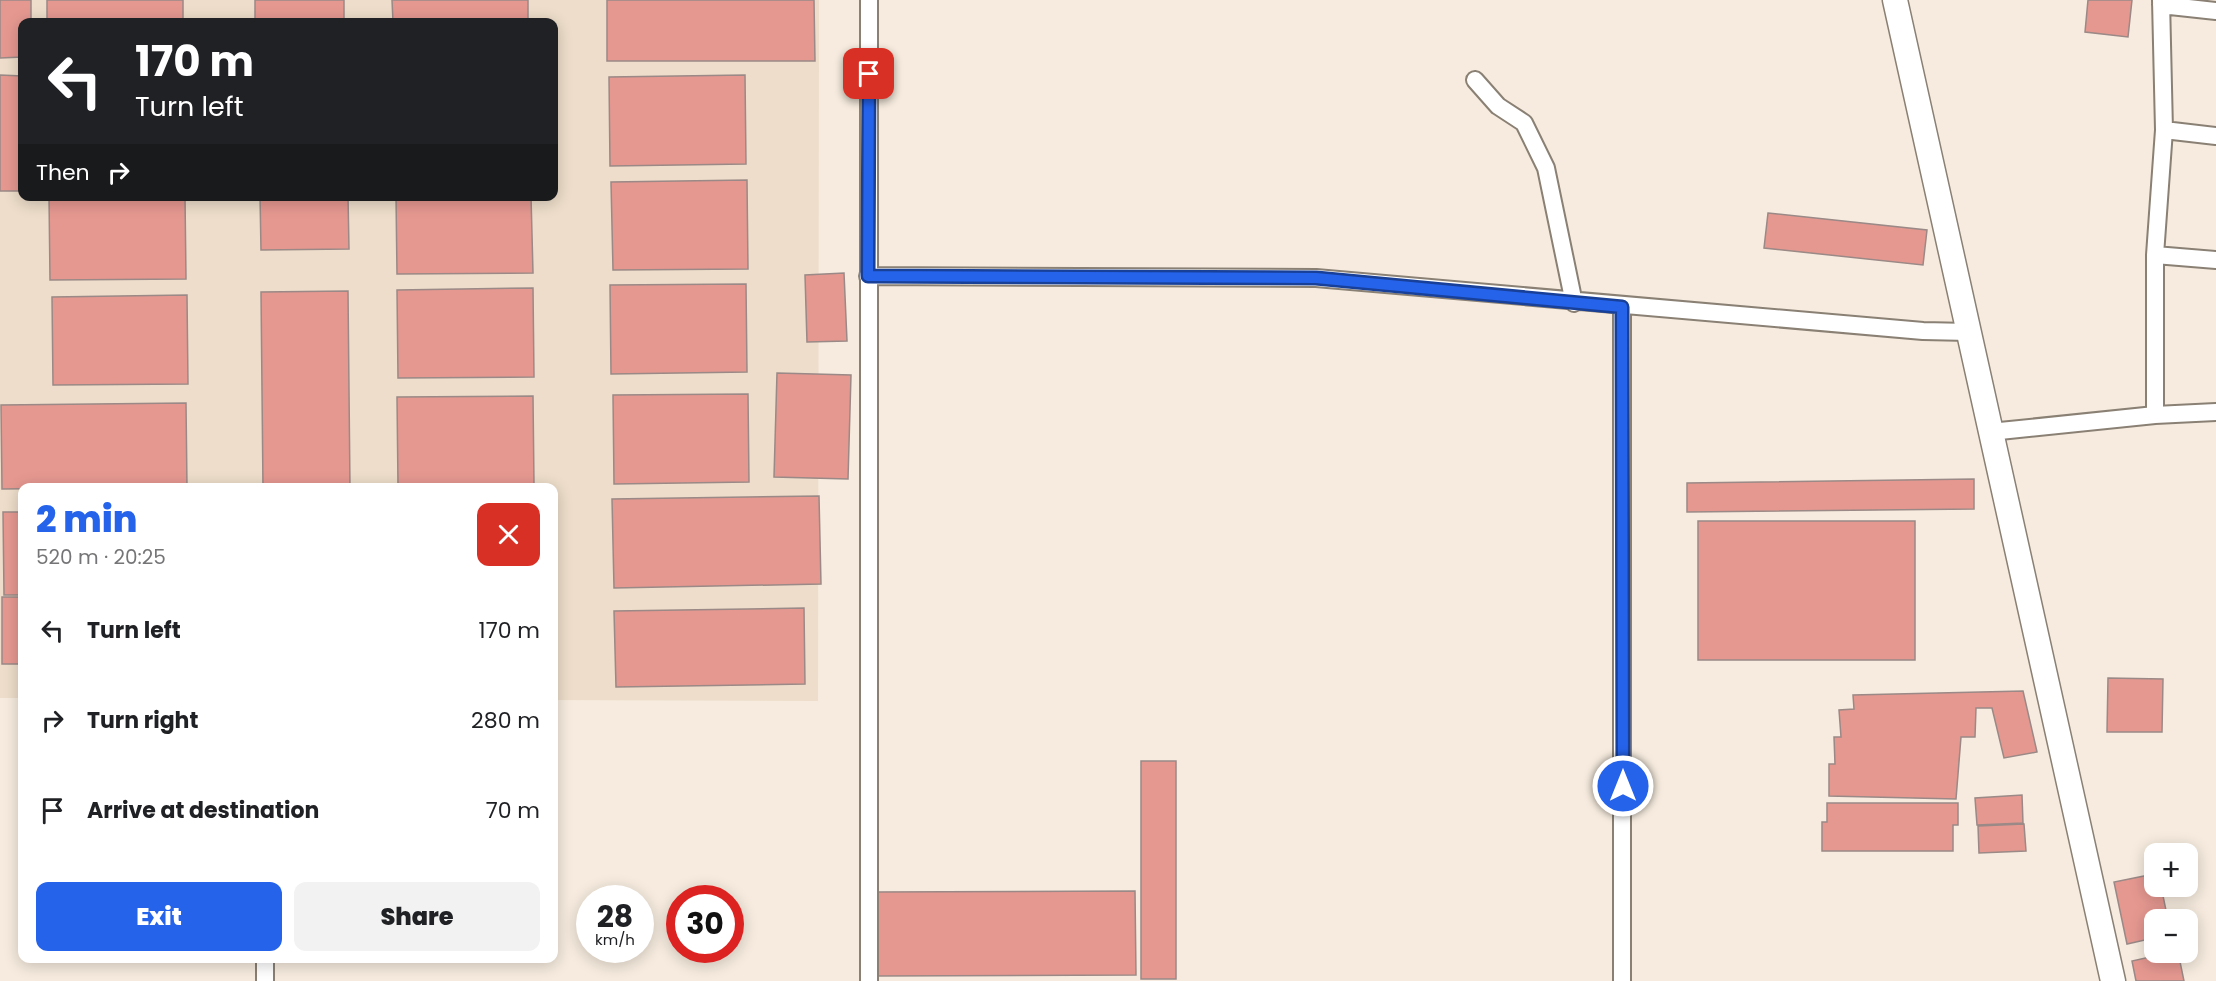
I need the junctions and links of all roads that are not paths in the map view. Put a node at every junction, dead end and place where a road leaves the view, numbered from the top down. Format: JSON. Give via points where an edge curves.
{"nodes":[{"id":1,"x":869,"y":0,"type":"edge"},
{"id":2,"x":1895,"y":0,"type":"edge"},
{"id":3,"x":2161,"y":2,"type":"edge"},
{"id":4,"x":2216,"y":11,"type":"edge"},
{"id":5,"x":1475,"y":80,"type":"dead end"},
{"id":6,"x":2164,"y":130,"type":"junction"},
{"id":7,"x":2216,"y":136,"type":"edge"},
{"id":8,"x":2155,"y":255,"type":"junction"},
{"id":9,"x":2216,"y":260,"type":"edge"},
{"id":10,"x":868,"y":276,"type":"junction"},
{"id":11,"x":1574,"y":303,"type":"junction"},
{"id":12,"x":1622,"y":307,"type":"junction"},
{"id":13,"x":1969,"y":332,"type":"junction"},
{"id":14,"x":2216,"y":412,"type":"edge"},
{"id":15,"x":2156,"y":415,"type":"junction"},
{"id":16,"x":1990,"y":432,"type":"junction"},
{"id":17,"x":265,"y":963,"type":"edge"},
{"id":18,"x":265,"y":981,"type":"edge"},
{"id":19,"x":868,"y":981,"type":"edge"},
{"id":20,"x":1622,"y":981,"type":"edge"},
{"id":21,"x":2113,"y":981,"type":"edge"}],
"edges":[{"from":1,"to":10,"type":"street"},
{"from":2,"to":13,"type":"street"},
{"from":3,"to":4,"type":"street"},
{"from":3,"to":6,"type":"street"},
{"from":5,"to":11,"type":"street","via":[[1498,106],[1524,123],[1546,168]]},
{"from":6,"to":7,"type":"street"},
{"from":6,"to":8,"type":"street"},
{"from":8,"to":9,"type":"street"},
{"from":8,"to":15,"type":"street"},
{"from":10,"to":11,"type":"street","via":[[1316,278]]},
{"from":10,"to":19,"type":"street"},
{"from":11,"to":12,"type":"street"},
{"from":12,"to":13,"type":"street"},
{"from":12,"to":20,"type":"street"},
{"from":13,"to":16,"type":"street"},
{"from":14,"to":15,"type":"street"},
{"from":15,"to":16,"type":"street"},
{"from":16,"to":21,"type":"street"},
{"from":17,"to":18,"type":"street"}]}
